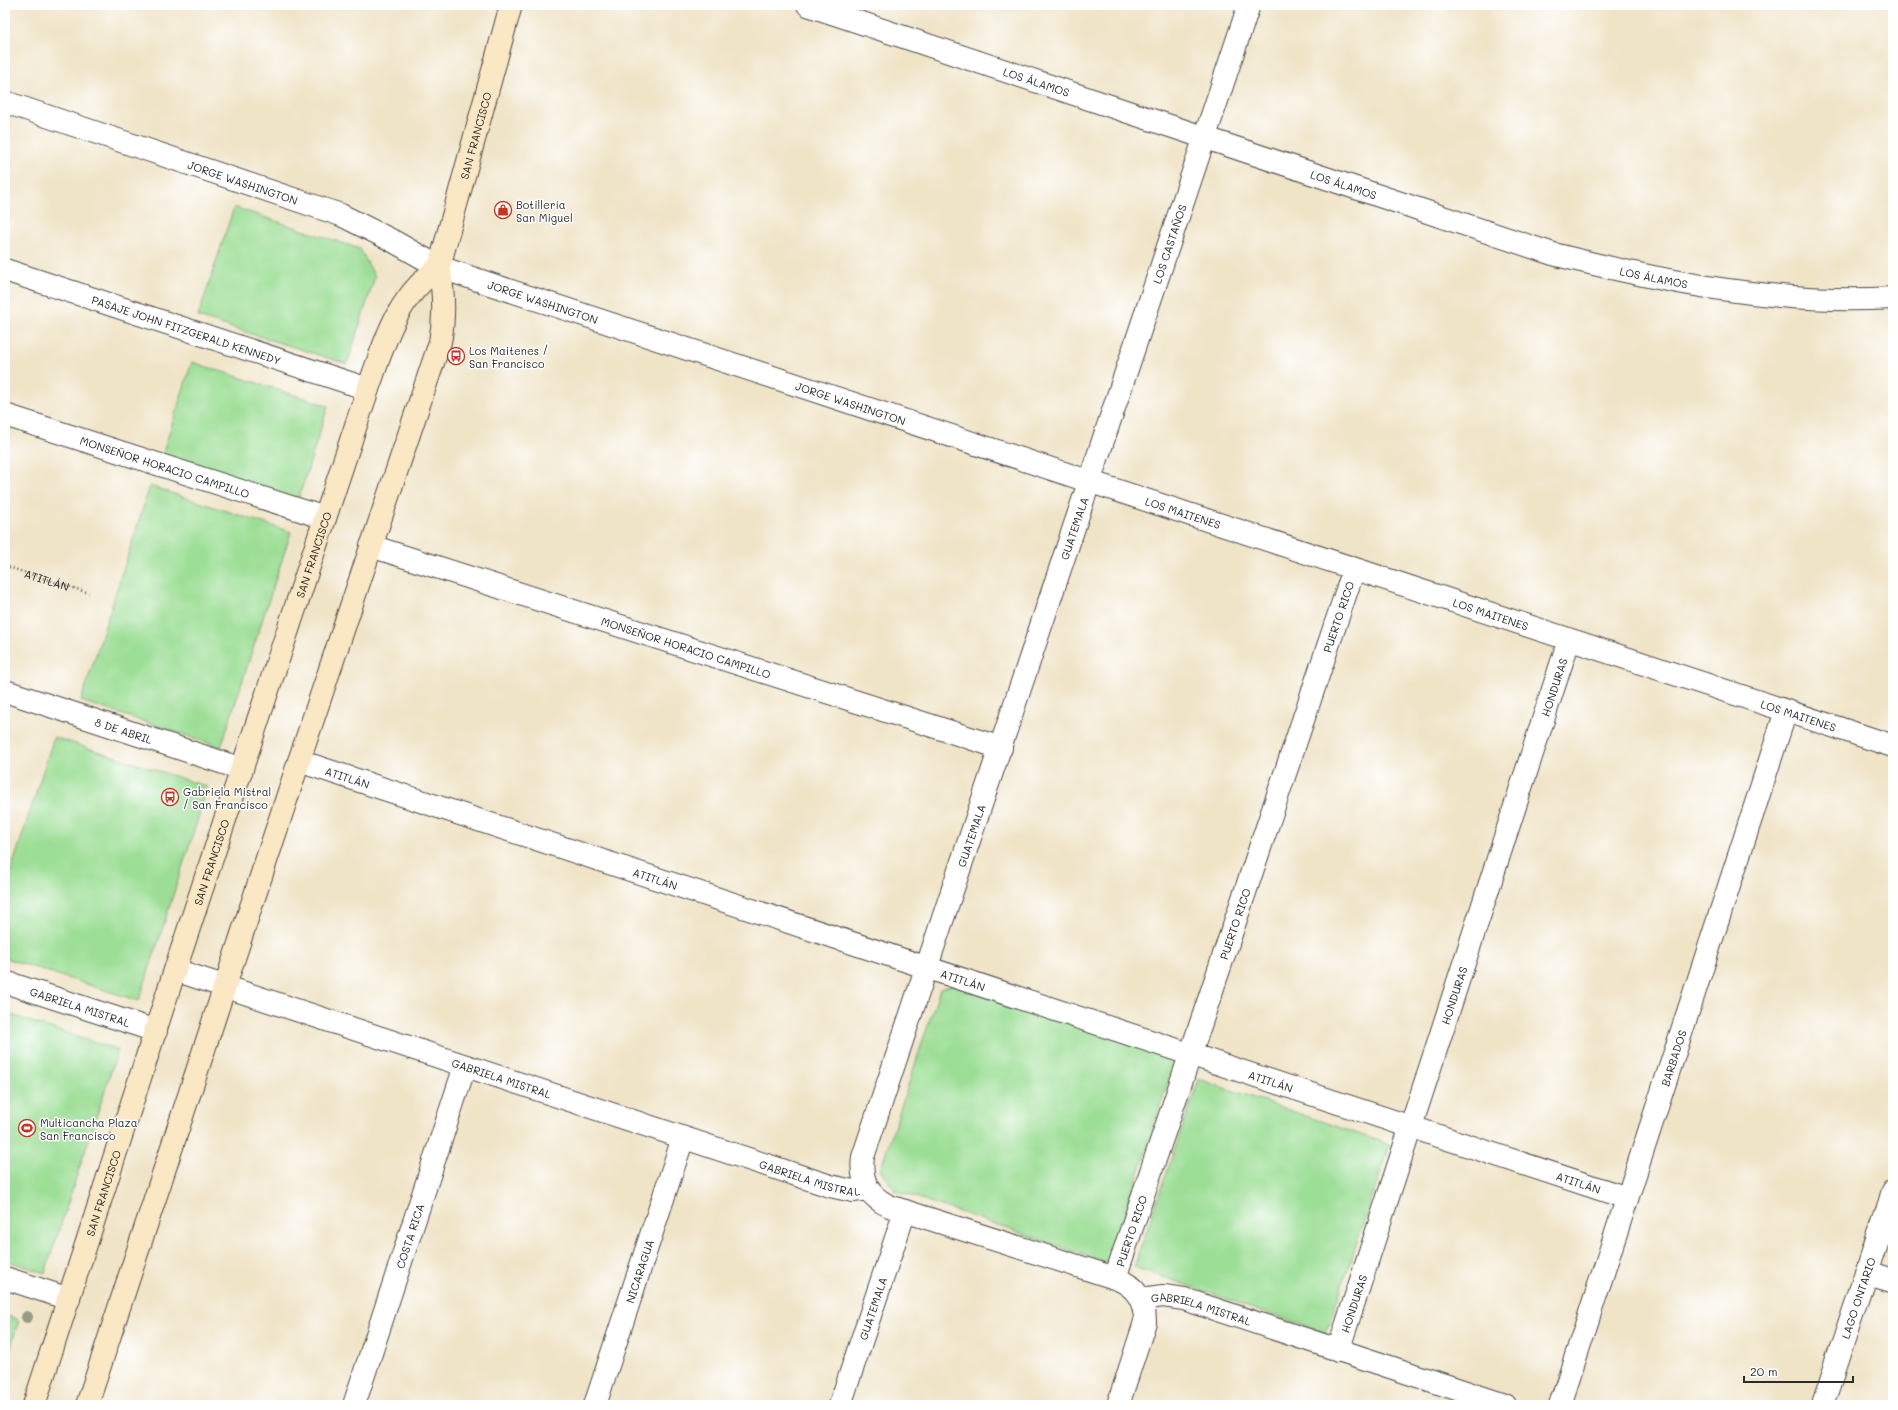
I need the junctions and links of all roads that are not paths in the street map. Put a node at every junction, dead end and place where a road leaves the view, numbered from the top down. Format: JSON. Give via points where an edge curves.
{"nodes":[{"id":1,"x":511,"y":5,"type":"edge"},
{"id":2,"x":808,"y":5,"type":"edge"},
{"id":3,"x":1249,"y":5,"type":"edge"},
{"id":4,"x":5,"y":102,"type":"edge"},
{"id":5,"x":1204,"y":137,"type":"junction"},
{"id":6,"x":439,"y":267,"type":"junction"},
{"id":7,"x":5,"y":270,"type":"edge"},
{"id":8,"x":1893,"y":298,"type":"edge"},
{"id":9,"x":368,"y":389,"type":"junction"},
{"id":10,"x":5,"y":415,"type":"edge"},
{"id":11,"x":1089,"y":481,"type":"junction"},
{"id":12,"x":325,"y":518,"type":"junction"},
{"id":13,"x":371,"y":546,"type":"junction"},
{"id":14,"x":1354,"y":569,"type":"junction"},
{"id":15,"x":1569,"y":640,"type":"junction"},
{"id":16,"x":5,"y":691,"type":"edge"},
{"id":17,"x":1786,"y":711,"type":"junction"},
{"id":18,"x":1893,"y":746,"type":"edge"},
{"id":19,"x":1001,"y":748,"type":"junction"},
{"id":20,"x":299,"y":761,"type":"junction"},
{"id":21,"x":242,"y":769,"type":"junction"},
{"id":22,"x":928,"y":968,"type":"junction"},
{"id":23,"x":175,"y":970,"type":"junction"},
{"id":24,"x":5,"y":982,"type":"edge"},
{"id":25,"x":224,"y":986,"type":"junction"},
{"id":26,"x":156,"y":1031,"type":"junction"},
{"id":27,"x":1190,"y":1054,"type":"junction"},
{"id":28,"x":465,"y":1066,"type":"junction"},
{"id":29,"x":1411,"y":1127,"type":"junction"},
{"id":30,"x":683,"y":1138,"type":"junction"},
{"id":31,"x":868,"y":1189,"type":"junction"},
{"id":32,"x":1893,"y":1192,"type":"edge"},
{"id":33,"x":1627,"y":1198,"type":"junction"},
{"id":34,"x":904,"y":1211,"type":"junction"},
{"id":35,"x":1866,"y":1273,"type":"junction"},
{"id":36,"x":5,"y":1278,"type":"edge"},
{"id":37,"x":1115,"y":1278,"type":"junction"},
{"id":38,"x":1893,"y":1281,"type":"edge"},
{"id":39,"x":69,"y":1299,"type":"junction"},
{"id":40,"x":1142,"y":1299,"type":"junction"},
{"id":41,"x":1338,"y":1351,"type":"junction"},
{"id":42,"x":34,"y":1405,"type":"edge"},
{"id":43,"x":87,"y":1405,"type":"edge"},
{"id":44,"x":354,"y":1405,"type":"edge"},
{"id":45,"x":595,"y":1405,"type":"edge"},
{"id":46,"x":840,"y":1405,"type":"edge"},
{"id":47,"x":1118,"y":1405,"type":"edge"},
{"id":48,"x":1505,"y":1405,"type":"edge"},
{"id":49,"x":1560,"y":1405,"type":"edge"},
{"id":50,"x":1822,"y":1405,"type":"edge"}],
"edges":[{"from":1,"to":6,"type":"main road","name":"SAN FRANCISCO"},
{"from":2,"to":5,"type":"street","name":"LOS ÁLAMOS"},
{"from":3,"to":5,"type":"street","name":"LOS CASTAÑOS"},
{"from":4,"to":6,"type":"street","name":"JORGE WASHINGTON","via":[[341,215],[394,240]]},
{"from":5,"to":8,"type":"street","name":"LOS ÁLAMOS","via":[[1553,254],[1618,270],[1683,284],[1749,293],[1863,300]]},
{"from":5,"to":11,"type":"street","name":"LOS CASTAÑOS"},
{"from":6,"to":9,"type":"main road","name":"SAN FRANCISCO","via":[[415,288],[402,305],[392,324]]},
{"from":6,"to":11,"type":"street","name":"JORGE WASHINGTON"},
{"from":6,"to":13,"type":"main road","name":"SAN FRANCISCO","via":[[444,307],[440,342]]},
{"from":7,"to":9,"type":"street","name":"PASAJE JOHN FITZGERALD KENNEDY"},
{"from":9,"to":12,"type":"main road","name":"SAN FRANCISCO"},
{"from":10,"to":12,"type":"street","name":"MONSEÑOR HORACIO CAMPILLO"},
{"from":11,"to":14,"type":"street","name":"LOS MAITENES"},
{"from":11,"to":19,"type":"street","name":"GUATEMALA"},
{"from":12,"to":21,"type":"main road","name":"SAN FRANCISCO"},
{"from":13,"to":19,"type":"street","name":"MONSEÑOR HORACIO CAMPILLO"},
{"from":13,"to":20,"type":"main road","name":"SAN FRANCISCO"},
{"from":14,"to":15,"type":"street","name":"LOS MAITENES"},
{"from":14,"to":27,"type":"street","name":"PUERTO RICO"},
{"from":15,"to":17,"type":"street","name":"LOS MAITENES"},
{"from":15,"to":29,"type":"street","name":"HONDURAS"},
{"from":16,"to":21,"type":"street","name":"8 DE ABRIL"},
{"from":17,"to":18,"type":"street","name":"LOS MAITENES"},
{"from":17,"to":33,"type":"street","name":"BARBADOS"},
{"from":19,"to":22,"type":"street","name":"GUATEMALA"},
{"from":20,"to":22,"type":"street","name":"ATITLÁN"},
{"from":20,"to":25,"type":"main road","name":"SAN FRANCISCO"},
{"from":21,"to":23,"type":"main road","name":"SAN FRANCISCO"},
{"from":22,"to":27,"type":"street","name":"ATITLÁN"},
{"from":22,"to":31,"type":"street","name":"GUATEMALA","via":[[864,1157],[863,1179]]},
{"from":23,"to":25,"type":"street","name":"GABRIELA MISTRAL"},
{"from":23,"to":26,"type":"main road","name":"SAN FRANCISCO"},
{"from":24,"to":26,"type":"street","name":"GABRIELA MISTRAL"},
{"from":25,"to":28,"type":"street","name":"GABRIELA MISTRAL"},
{"from":25,"to":43,"type":"main road","name":"SAN FRANCISCO"},
{"from":26,"to":39,"type":"main road","name":"SAN FRANCISCO"},
{"from":27,"to":29,"type":"street","name":"ATITLÁN"},
{"from":27,"to":37,"type":"street","name":"PUERTO RICO"},
{"from":28,"to":30,"type":"street","name":"GABRIELA MISTRAL"},
{"from":28,"to":44,"type":"street","name":"COSTA RICA"},
{"from":29,"to":33,"type":"street","name":"ATITLÁN"},
{"from":29,"to":41,"type":"street","name":"HONDURAS"},
{"from":30,"to":31,"type":"street","name":"GABRIELA MISTRAL","via":[[830,1186],[853,1191]]},
{"from":30,"to":45,"type":"street","name":"NICARAGUA"},
{"from":31,"to":34,"type":"street","name":"GABRIELA MISTRAL","via":[[881,1202]]},
{"from":32,"to":35,"type":"street","name":"LAGO ONTARIO"},
{"from":33,"to":49,"type":"street","name":"BARBADOS"},
{"from":34,"to":37,"type":"street","name":"GABRIELA MISTRAL"},
{"from":34,"to":46,"type":"street","name":"GUATEMALA"},
{"from":35,"to":38,"type":"street"},
{"from":35,"to":50,"type":"street","name":"LAGO ONTARIO"},
{"from":36,"to":39,"type":"street"},
{"from":37,"to":40,"type":"street","name":"GABRIELA MISTRAL","via":[[1126,1282]]},
{"from":39,"to":42,"type":"main road","name":"SAN FRANCISCO"},
{"from":40,"to":41,"type":"street","name":"GABRIELA MISTRAL","via":[[1163,1296],[1184,1299]]},
{"from":40,"to":47,"type":"street","via":[[1145,1322]]},
{"from":41,"to":48,"type":"street","name":"GABRIELA MISTRAL"}]}
